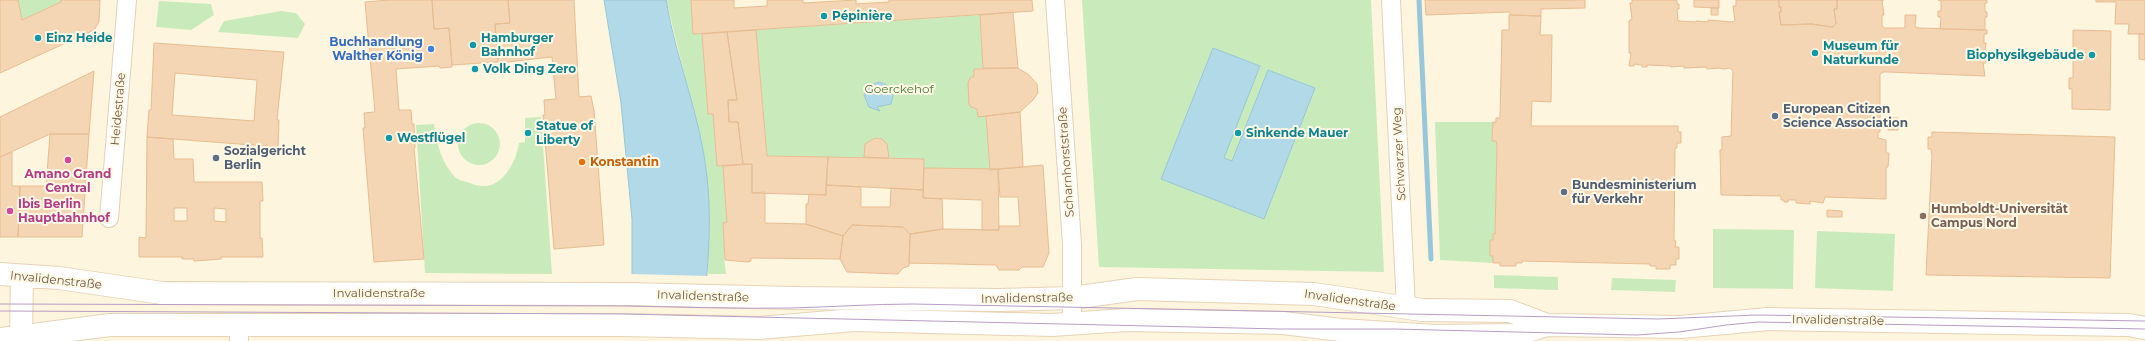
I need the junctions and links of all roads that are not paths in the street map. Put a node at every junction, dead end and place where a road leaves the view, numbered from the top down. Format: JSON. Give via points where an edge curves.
{"nodes":[{"id":1,"x":127,"y":0,"type":"edge"},
{"id":2,"x":1055,"y":0,"type":"edge"},
{"id":3,"x":1391,"y":0,"type":"edge"},
{"id":4,"x":109,"y":218,"type":"dead end"},
{"id":5,"x":0,"y":274,"type":"edge"},
{"id":6,"x":22,"y":276,"type":"junction"},
{"id":7,"x":1072,"y":298,"type":"junction"},
{"id":8,"x":1406,"y":308,"type":"junction"},
{"id":9,"x":1072,"y":324,"type":"junction"},
{"id":10,"x":2139,"y":325,"type":"edge"},
{"id":11,"x":1727,"y":332,"type":"edge"},
{"id":12,"x":239,"y":333,"type":"edge"},
{"id":13,"x":1547,"y":333,"type":"edge"},
{"id":14,"x":1405,"y":334,"type":"junction"},
{"id":15,"x":10,"y":338,"type":"edge"}],
"edges":[{"from":1,"to":4,"type":"street","name":"Heidestraße"},
{"from":2,"to":7,"type":"street","name":"Scharnhorststraße","via":[[1072,244]]},
{"from":3,"to":8,"type":"street","name":"Schwarzer Weg"},
{"from":5,"to":6,"type":"main road","name":"Invalidenstraße"},
{"from":6,"to":7,"type":"main road","name":"Invalidenstraße","via":[[59,278],[162,293]]},
{"from":6,"to":15,"type":"main road"},
{"from":7,"to":8,"type":"main road","name":"Invalidenstraße","via":[[1150,289],[1314,294]]},
{"from":7,"to":9,"type":"street","name":"Scharnhorststraße"},
{"from":8,"to":13,"type":"main road","name":"Invalidenstraße","via":[[1510,311]]},
{"from":8,"to":14,"type":"main road","name":"Invalidenstraße"},
{"from":9,"to":12,"type":"main road","name":"Invalidenstraße","via":[[854,320],[759,328],[623,325]]},
{"from":9,"to":14,"type":"main road","name":"Invalidenstraße","via":[[1126,320],[1283,323]]},
{"from":10,"to":11,"type":"main road","name":"Invalidenstraße","via":[[1768,319]]},
{"from":11,"to":13,"type":"main road","name":"Invalidenstraße","via":[[1659,327]]},
{"from":12,"to":15,"type":"main road","name":"Invalidenstraße","via":[[110,325]]},
{"from":13,"to":14,"type":"main road","name":"Invalidenstraße"}]}
